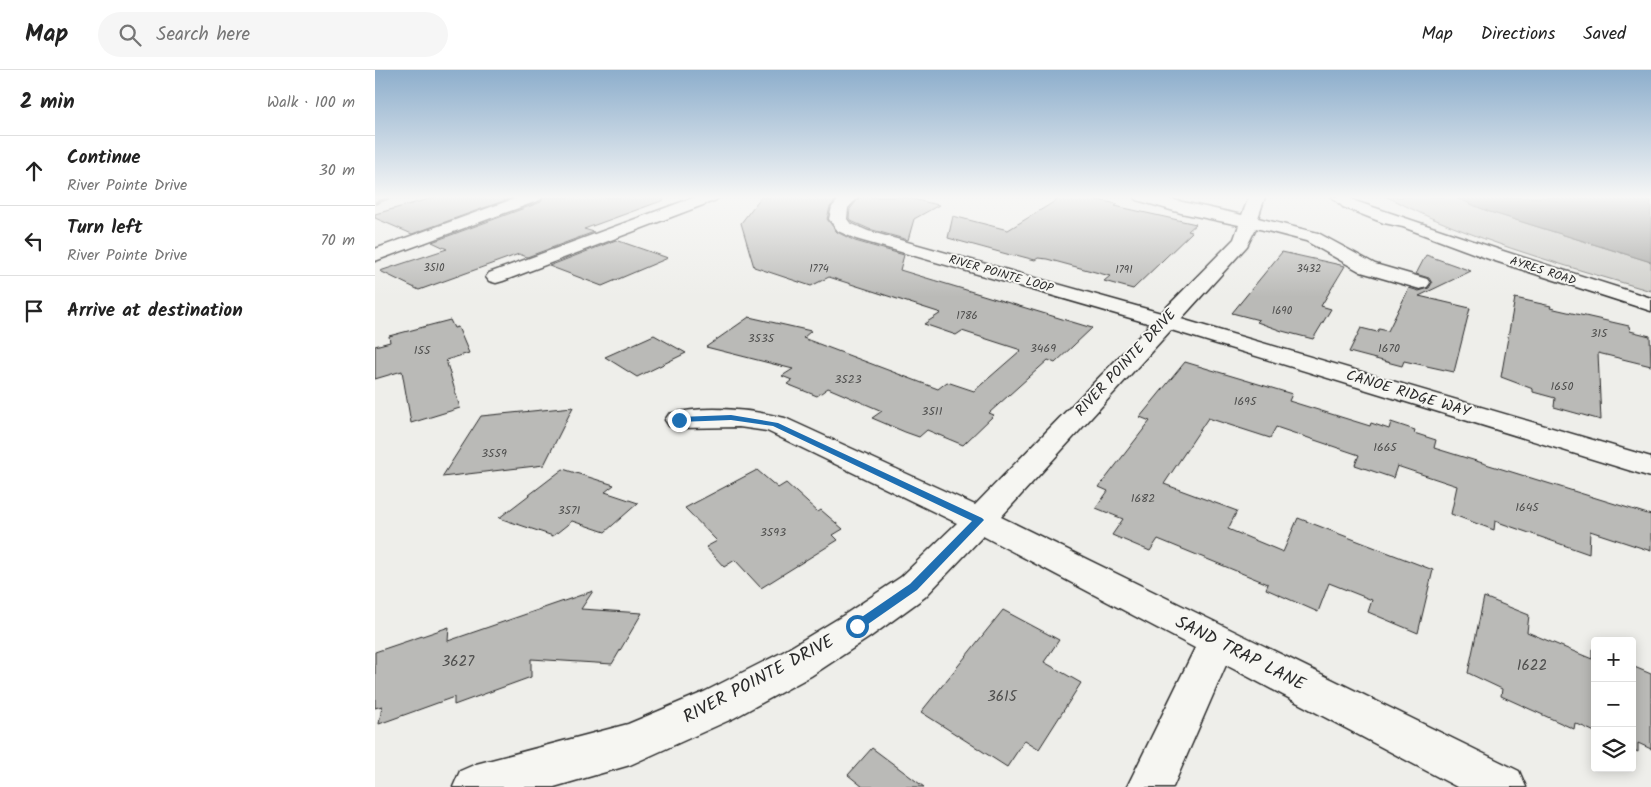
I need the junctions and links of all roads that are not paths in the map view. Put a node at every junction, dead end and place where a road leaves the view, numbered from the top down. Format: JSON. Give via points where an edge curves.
{"nodes":[{"id":1,"x":442,"y":230,"type":"edge"},
{"id":2,"x":620,"y":230,"type":"edge"},
{"id":3,"x":851,"y":230,"type":"edge"},
{"id":4,"x":1245,"y":230,"type":"edge"},
{"id":5,"x":1298,"y":230,"type":"edge"},
{"id":6,"x":1428,"y":230,"type":"edge"},
{"id":7,"x":375,"y":255,"type":"edge"},
{"id":8,"x":496,"y":277,"type":"dead end"},
{"id":9,"x":1420,"y":283,"type":"dead end"},
{"id":10,"x":1651,"y":305,"type":"edge"},
{"id":11,"x":1165,"y":321,"type":"junction"},
{"id":12,"x":679,"y":420,"type":"dead end"},
{"id":13,"x":1651,"y":467,"type":"edge"},
{"id":14,"x":979,"y":520,"type":"junction"},
{"id":15,"x":1217,"y":643,"type":"junction"},
{"id":16,"x":476,"y":787,"type":"edge"},
{"id":17,"x":1150,"y":787,"type":"edge"},
{"id":18,"x":1503,"y":787,"type":"edge"}],
"edges":[{"from":1,"to":7,"type":"street"},
{"from":2,"to":8,"type":"street"},
{"from":3,"to":11,"type":"street","name":"RIVER POINTE LOOP"},
{"from":4,"to":11,"type":"street","name":"RIVER POINTE DRIVE","via":[[1241,242]]},
{"from":5,"to":9,"type":"street","via":[[1368,268]]},
{"from":6,"to":10,"type":"street","name":"AYRES ROAD"},
{"from":11,"to":13,"type":"street","name":"CANOE RIDGE WAY"},
{"from":11,"to":14,"type":"street","name":"RIVER POINTE DRIVE"},
{"from":12,"to":14,"type":"street","via":[[731,417],[775,424]]},
{"from":14,"to":15,"type":"street","name":"SAND TRAP LANE"},
{"from":14,"to":16,"type":"street","name":"RIVER POINTE DRIVE","via":[[913,587],[789,668],[719,705],[630,744]]},
{"from":15,"to":17,"type":"street"},
{"from":15,"to":18,"type":"street","name":"SAND TRAP LANE"}]}
